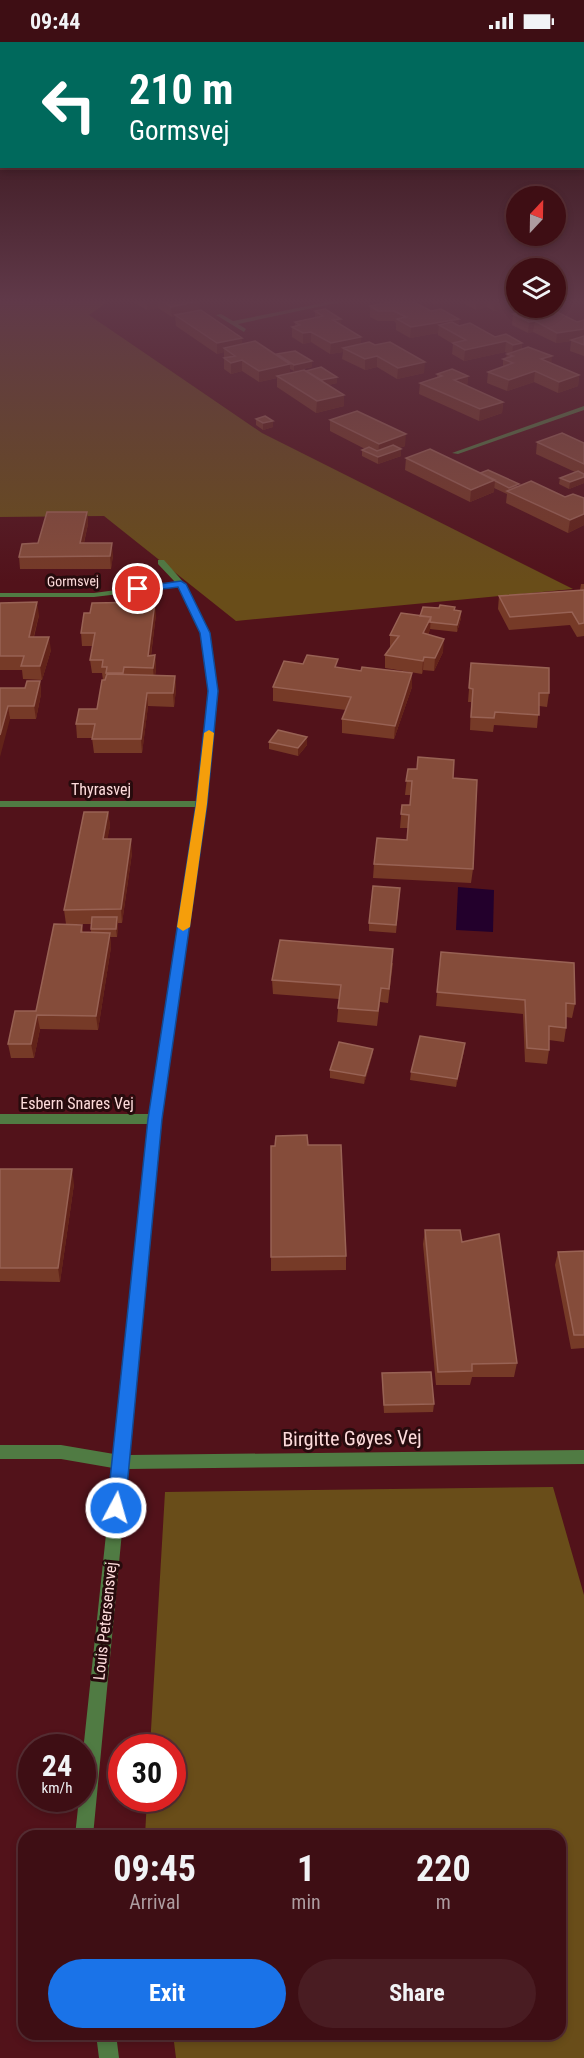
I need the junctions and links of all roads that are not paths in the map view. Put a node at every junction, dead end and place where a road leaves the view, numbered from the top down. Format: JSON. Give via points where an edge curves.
{"nodes":[{"id":1,"x":584,"y":408,"type":"edge"},
{"id":2,"x":456,"y":453,"type":"dead end"},
{"id":3,"x":161,"y":562,"type":"dead end"},
{"id":4,"x":181,"y":584,"type":"junction"},
{"id":5,"x":0,"y":595,"type":"edge"},
{"id":6,"x":0,"y":804,"type":"edge"},
{"id":7,"x":202,"y":804,"type":"junction"},
{"id":8,"x":0,"y":1119,"type":"edge"},
{"id":9,"x":155,"y":1119,"type":"junction"},
{"id":10,"x":0,"y":1452,"type":"edge"},
{"id":11,"x":584,"y":1456,"type":"edge"},
{"id":12,"x":121,"y":1462,"type":"junction"},
{"id":13,"x":85,"y":1830,"type":"edge"},
{"id":14,"x":107,"y":2040,"type":"edge"},
{"id":15,"x":109,"y":2058,"type":"edge"}],
"edges":[{"from":1,"to":2,"type":"street"},
{"from":3,"to":4,"type":"street","name":"Louis Petersensvej"},
{"from":4,"to":5,"type":"street","name":"Gormsvej","via":[[94,595]]},
{"from":4,"to":7,"type":"street","name":"Louis Petersensvej","via":[[205,633],[213,691]]},
{"from":6,"to":7,"type":"street","name":"Thyrasvej"},
{"from":7,"to":9,"type":"street","name":"Louis Petersensvej"},
{"from":8,"to":9,"type":"street","name":"Esbern Snares Vej"},
{"from":9,"to":12,"type":"street","name":"Louis Petersensvej"},
{"from":10,"to":12,"type":"street","name":"Birgitte Gøyes Vej","via":[[61,1452]]},
{"from":11,"to":12,"type":"street","name":"Birgitte Gøyes Vej"},
{"from":12,"to":13,"type":"street","name":"Louis Petersensvej"},
{"from":14,"to":15,"type":"street"}]}
